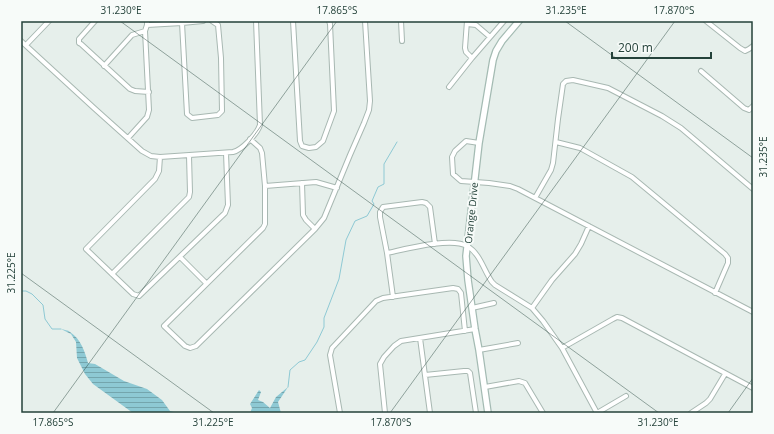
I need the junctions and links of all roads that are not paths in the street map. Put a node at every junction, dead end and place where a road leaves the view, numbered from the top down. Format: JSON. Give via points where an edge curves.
{"nodes":[{"id":1,"x":48,"y":21,"type":"edge"},
{"id":2,"x":95,"y":21,"type":"edge"},
{"id":3,"x":203,"y":21,"type":"edge"},
{"id":4,"x":212,"y":21,"type":"edge"},
{"id":5,"x":256,"y":21,"type":"edge"},
{"id":6,"x":293,"y":21,"type":"edge"},
{"id":7,"x":329,"y":21,"type":"edge"},
{"id":8,"x":365,"y":21,"type":"edge"},
{"id":9,"x":401,"y":21,"type":"edge"},
{"id":10,"x":504,"y":21,"type":"edge"},
{"id":11,"x":519,"y":21,"type":"edge"},
{"id":12,"x":706,"y":21,"type":"edge"},
{"id":13,"x":467,"y":22,"type":"edge"},
{"id":14,"x":147,"y":23,"type":"edge"},
{"id":15,"x":182,"y":23,"type":"junction"},
{"id":16,"x":146,"y":31,"type":"junction"},
{"id":17,"x":490,"y":37,"type":"junction"},
{"id":18,"x":402,"y":41,"type":"dead end"},
{"id":19,"x":21,"y":42,"type":"edge"},
{"id":20,"x":26,"y":45,"type":"junction"},
{"id":21,"x":753,"y":46,"type":"edge"},
{"id":22,"x":472,"y":58,"type":"junction"},
{"id":23,"x":104,"y":66,"type":"junction"},
{"id":24,"x":701,"y":71,"type":"dead end"},
{"id":25,"x":449,"y":87,"type":"dead end"},
{"id":26,"x":149,"y":92,"type":"junction"},
{"id":27,"x":753,"y":106,"type":"edge"},
{"id":28,"x":128,"y":138,"type":"junction"},
{"id":29,"x":250,"y":139,"type":"junction"},
{"id":30,"x":556,"y":142,"type":"junction"},
{"id":31,"x":479,"y":143,"type":"junction"},
{"id":32,"x":226,"y":153,"type":"junction"},
{"id":33,"x":189,"y":156,"type":"junction"},
{"id":34,"x":160,"y":157,"type":"junction"},
{"id":35,"x":475,"y":182,"type":"junction"},
{"id":36,"x":302,"y":183,"type":"junction"},
{"id":37,"x":265,"y":186,"type":"junction"},
{"id":38,"x":337,"y":188,"type":"junction"},
{"id":39,"x":753,"y":188,"type":"edge"},
{"id":40,"x":535,"y":198,"type":"junction"},
{"id":41,"x":589,"y":226,"type":"junction"},
{"id":42,"x":315,"y":229,"type":"junction"},
{"id":43,"x":435,"y":244,"type":"junction"},
{"id":44,"x":467,"y":246,"type":"junction"},
{"id":45,"x":387,"y":253,"type":"junction"},
{"id":46,"x":180,"y":257,"type":"junction"},
{"id":47,"x":112,"y":274,"type":"junction"},
{"id":48,"x":206,"y":283,"type":"junction"},
{"id":49,"x":715,"y":293,"type":"junction"},
{"id":50,"x":393,"y":297,"type":"junction"},
{"id":51,"x":494,"y":303,"type":"dead end"},
{"id":52,"x":472,"y":308,"type":"junction"},
{"id":53,"x":532,"y":308,"type":"junction"},
{"id":54,"x":753,"y":312,"type":"edge"},
{"id":55,"x":475,"y":329,"type":"junction"},
{"id":56,"x":465,"y":330,"type":"junction"},
{"id":57,"x":420,"y":338,"type":"junction"},
{"id":58,"x":518,"y":343,"type":"dead end"},
{"id":59,"x":562,"y":348,"type":"junction"},
{"id":60,"x":480,"y":350,"type":"junction"},
{"id":61,"x":725,"y":374,"type":"junction"},
{"id":62,"x":425,"y":376,"type":"junction"},
{"id":63,"x":485,"y":387,"type":"junction"},
{"id":64,"x":753,"y":388,"type":"edge"},
{"id":65,"x":626,"y":396,"type":"dead end"},
{"id":66,"x":340,"y":413,"type":"edge"},
{"id":67,"x":385,"y":413,"type":"edge"},
{"id":68,"x":430,"y":413,"type":"edge"},
{"id":69,"x":476,"y":413,"type":"edge"},
{"id":70,"x":488,"y":413,"type":"edge"},
{"id":71,"x":544,"y":413,"type":"edge"},
{"id":72,"x":597,"y":413,"type":"edge"},
{"id":73,"x":690,"y":413,"type":"edge"}],
"edges":[{"from":1,"to":20,"type":"street"},
{"from":2,"to":23,"type":"street","via":[[79,43]]},
{"from":3,"to":15,"type":"street"},
{"from":4,"to":15,"type":"street","via":[[218,25],[222,111],[218,115],[192,118],[187,114]]},
{"from":5,"to":29,"type":"street","via":[[260,123]]},
{"from":6,"to":7,"type":"street","via":[[300,141],[302,146],[309,148],[316,147],[323,141],[334,111]]},
{"from":8,"to":38,"type":"street","via":[[369,110]]},
{"from":9,"to":18,"type":"street"},
{"from":10,"to":17,"type":"street"},
{"from":11,"to":31,"type":"street","name":"Orange Drive","via":[[502,41],[493,60]]},
{"from":12,"to":21,"type":"street","via":[[745,51]]},
{"from":13,"to":17,"type":"street"},
{"from":13,"to":22,"type":"street","via":[[465,48]]},
{"from":14,"to":15,"type":"street"},
{"from":14,"to":16,"type":"street"},
{"from":16,"to":23,"type":"street","via":[[131,36]]},
{"from":16,"to":26,"type":"street"},
{"from":17,"to":22,"type":"street"},
{"from":19,"to":20,"type":"street"},
{"from":20,"to":28,"type":"street"},
{"from":22,"to":25,"type":"street"},
{"from":23,"to":26,"type":"street","via":[[130,89]]},
{"from":24,"to":27,"type":"street","via":[[744,108],[749,110]]},
{"from":26,"to":28,"type":"street","via":[[148,115]]},
{"from":28,"to":34,"type":"street","via":[[151,156]]},
{"from":29,"to":32,"type":"street","via":[[238,151]]},
{"from":29,"to":37,"type":"street","via":[[259,146],[262,153]]},
{"from":30,"to":39,"type":"street","via":[[563,84],[573,80],[602,86],[616,91],[681,128]]},
{"from":30,"to":40,"type":"street","via":[[552,166]]},
{"from":30,"to":49,"type":"street","via":[[580,148],[632,177],[725,254],[728,263]]},
{"from":31,"to":35,"type":"street","name":"Orange Drive"},
{"from":31,"to":35,"type":"street","via":[[466,141],[452,157],[453,174],[461,181]]},
{"from":32,"to":33,"type":"street"},
{"from":32,"to":46,"type":"street","via":[[228,206],[225,213]]},
{"from":33,"to":34,"type":"street"},
{"from":33,"to":47,"type":"street","via":[[189,197]]},
{"from":34,"to":47,"type":"street","via":[[159,171],[155,179],[86,249]]},
{"from":35,"to":40,"type":"street","via":[[510,186]]},
{"from":35,"to":44,"type":"street","name":"Orange Drive"},
{"from":36,"to":37,"type":"street"},
{"from":36,"to":38,"type":"street","via":[[318,183]]},
{"from":36,"to":42,"type":"street","via":[[303,215]]},
{"from":37,"to":48,"type":"street","via":[[264,226]]},
{"from":38,"to":42,"type":"street","via":[[324,218]]},
{"from":40,"to":41,"type":"street"},
{"from":41,"to":49,"type":"street"},
{"from":41,"to":53,"type":"street","via":[[582,244]]},
{"from":42,"to":48,"type":"street","via":[[196,346],[190,348],[164,326]]},
{"from":43,"to":44,"type":"street","via":[[454,242]]},
{"from":43,"to":45,"type":"street"},
{"from":43,"to":45,"type":"street","via":[[430,207],[426,203],[384,207],[380,217]]},
{"from":44,"to":52,"type":"street","name":"Orange Drive","via":[[467,271]]},
{"from":44,"to":53,"type":"street","via":[[477,256],[495,285]]},
{"from":45,"to":50,"type":"street"},
{"from":46,"to":47,"type":"street","via":[[139,296],[133,294]]},
{"from":46,"to":48,"type":"street"},
{"from":49,"to":54,"type":"street"},
{"from":50,"to":56,"type":"street","via":[[458,288],[461,293]]},
{"from":50,"to":66,"type":"street","via":[[376,301],[332,348],[330,355]]},
{"from":51,"to":52,"type":"street"},
{"from":52,"to":55,"type":"street","name":"Orange Drive"},
{"from":53,"to":59,"type":"street"},
{"from":55,"to":56,"type":"street"},
{"from":55,"to":60,"type":"street","name":"Orange Drive"},
{"from":56,"to":57,"type":"street"},
{"from":57,"to":62,"type":"street"},
{"from":57,"to":67,"type":"street","via":[[400,341],[380,364]]},
{"from":58,"to":60,"type":"street"},
{"from":59,"to":61,"type":"street","via":[[617,317]]},
{"from":59,"to":72,"type":"street"},
{"from":60,"to":63,"type":"street","name":"Orange Drive"},
{"from":61,"to":64,"type":"street"},
{"from":61,"to":73,"type":"street","via":[[710,399]]},
{"from":62,"to":68,"type":"street"},
{"from":62,"to":69,"type":"street","via":[[468,371]]},
{"from":63,"to":70,"type":"street","name":"Orange Drive"},
{"from":63,"to":71,"type":"street","via":[[525,383]]},
{"from":65,"to":72,"type":"street"}]}
